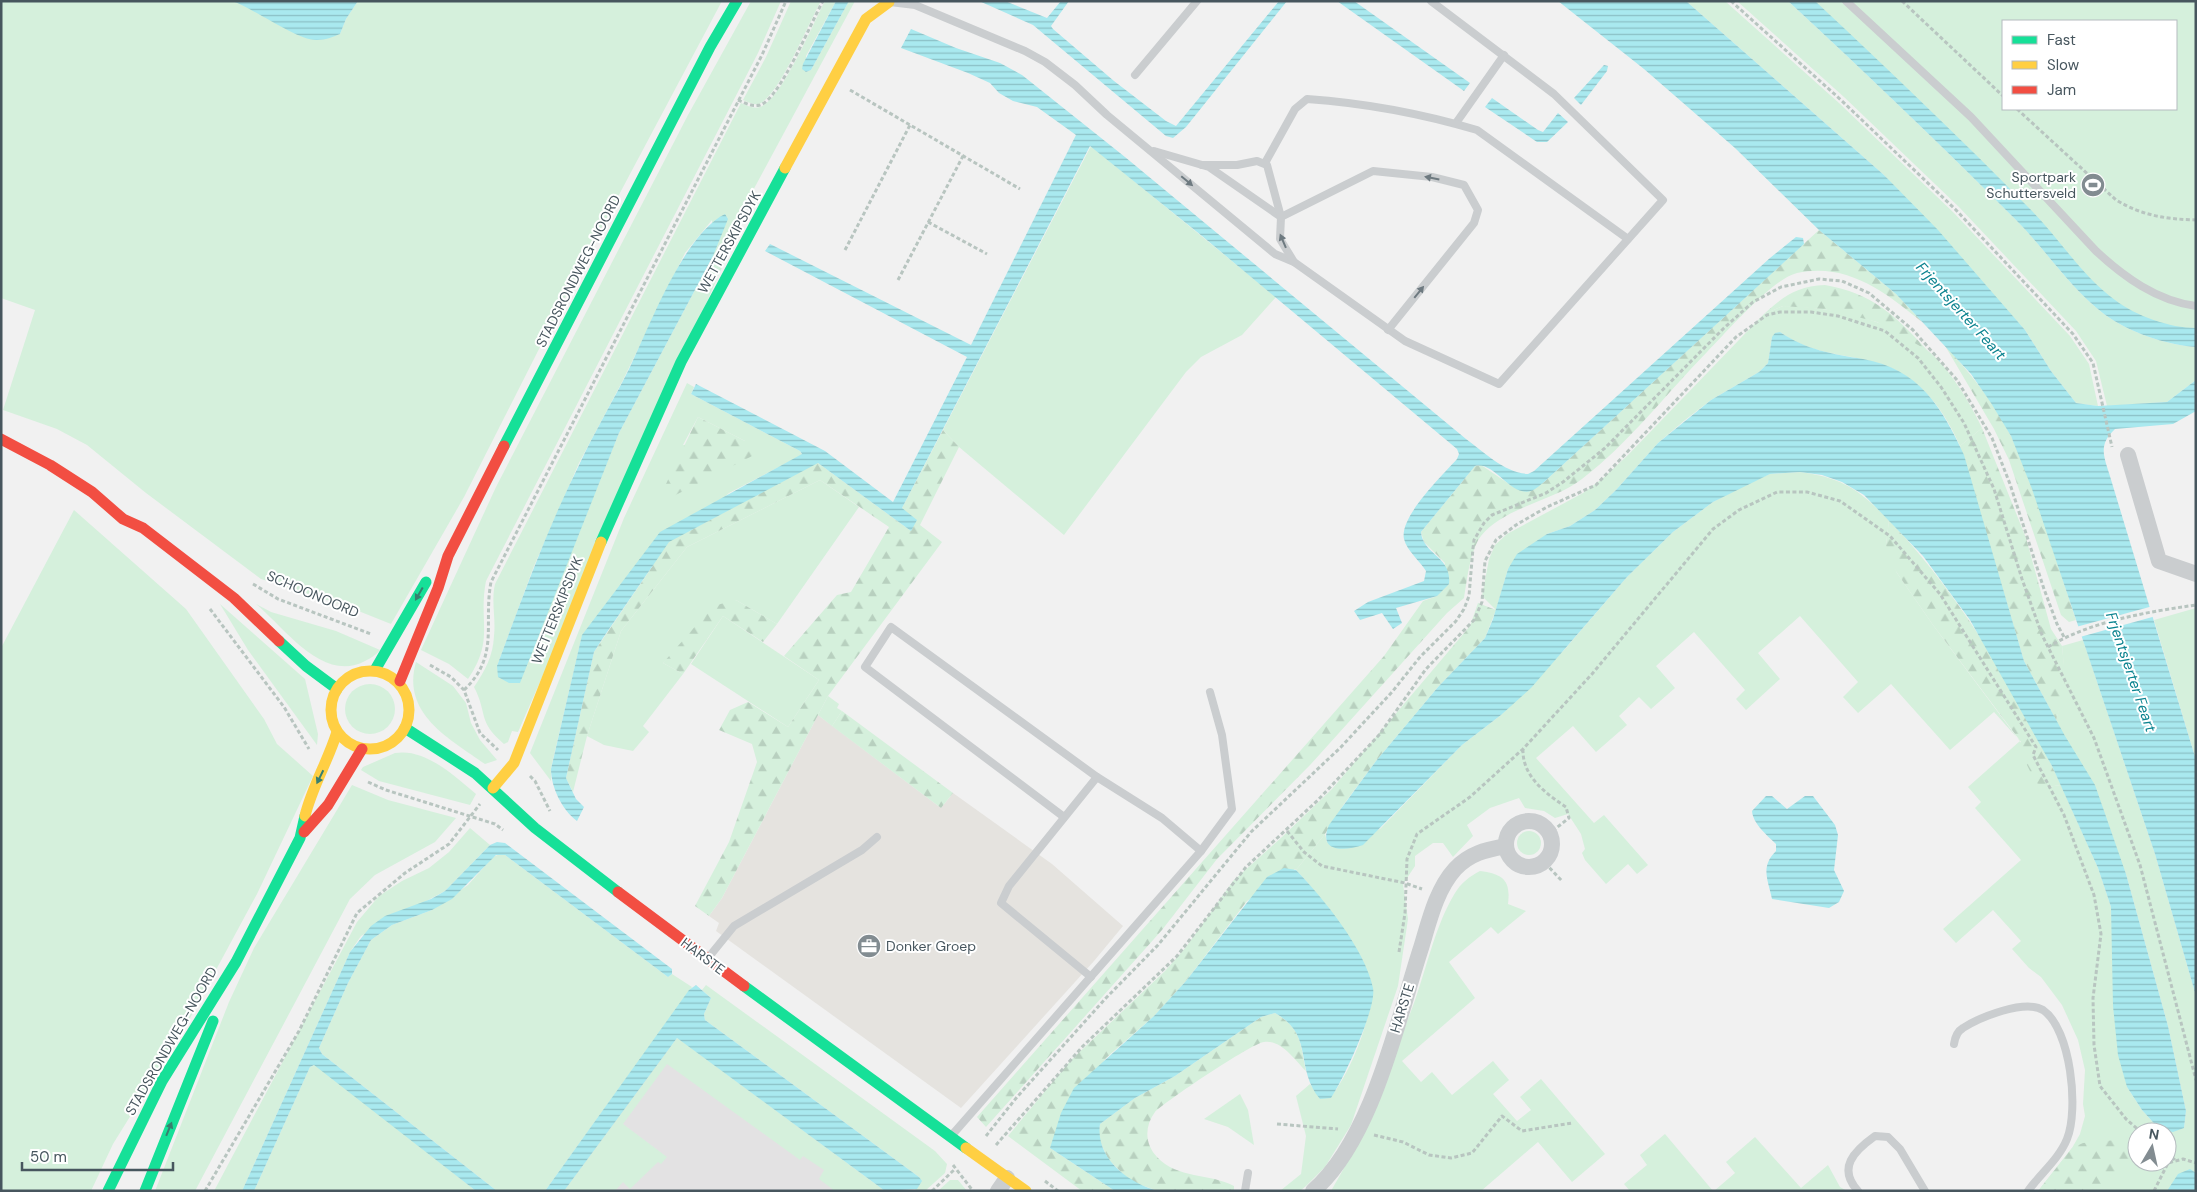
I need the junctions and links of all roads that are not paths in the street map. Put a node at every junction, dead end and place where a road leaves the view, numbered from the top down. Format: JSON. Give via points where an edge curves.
{"nodes":[{"id":1,"x":737,"y":1,"type":"edge"},
{"id":2,"x":1196,"y":1,"type":"edge"},
{"id":3,"x":1431,"y":1,"type":"edge"},
{"id":4,"x":1846,"y":1,"type":"edge"},
{"id":5,"x":889,"y":2,"type":"edge"},
{"id":6,"x":1504,"y":55,"type":"junction"},
{"id":7,"x":1135,"y":75,"type":"dead end"},
{"id":8,"x":1456,"y":124,"type":"junction"},
{"id":9,"x":1149,"y":150,"type":"junction"},
{"id":10,"x":1265,"y":163,"type":"junction"},
{"id":11,"x":1202,"y":165,"type":"junction"},
{"id":12,"x":1281,"y":217,"type":"junction"},
{"id":13,"x":1628,"y":240,"type":"junction"},
{"id":14,"x":1294,"y":262,"type":"junction"},
{"id":15,"x":2196,"y":306,"type":"edge"},
{"id":16,"x":1388,"y":330,"type":"junction"},
{"id":17,"x":1,"y":440,"type":"edge"},
{"id":18,"x":2128,"y":455,"type":"dead end"},
{"id":19,"x":448,"y":556,"type":"junction"},
{"id":20,"x":2196,"y":574,"type":"edge"},
{"id":21,"x":375,"y":670,"type":"junction"},
{"id":22,"x":400,"y":681,"type":"junction"},
{"id":23,"x":337,"y":688,"type":"junction"},
{"id":24,"x":1210,"y":692,"type":"dead end"},
{"id":25,"x":405,"y":728,"type":"junction"},
{"id":26,"x":337,"y":732,"type":"junction"},
{"id":27,"x":362,"y":748,"type":"junction"},
{"id":28,"x":1097,"y":777,"type":"junction"},
{"id":29,"x":492,"y":788,"type":"junction"},
{"id":30,"x":1064,"y":817,"type":"junction"},
{"id":31,"x":877,"y":837,"type":"dead end"},
{"id":32,"x":300,"y":838,"type":"junction"},
{"id":33,"x":1506,"y":846,"type":"junction"},
{"id":34,"x":1201,"y":851,"type":"junction"},
{"id":35,"x":707,"y":959,"type":"junction"},
{"id":36,"x":236,"y":962,"type":"junction"},
{"id":37,"x":1091,"y":977,"type":"junction"},
{"id":38,"x":1954,"y":1044,"type":"dead end"},
{"id":39,"x":951,"y":1136,"type":"junction"},
{"id":40,"x":1248,"y":1173,"type":"dead end"},
{"id":41,"x":1002,"y":1184,"type":"edge"},
{"id":42,"x":108,"y":1191,"type":"edge"},
{"id":43,"x":145,"y":1191,"type":"edge"},
{"id":44,"x":1026,"y":1191,"type":"edge"},
{"id":45,"x":1245,"y":1191,"type":"edge"},
{"id":46,"x":1313,"y":1191,"type":"edge"},
{"id":47,"x":1858,"y":1191,"type":"edge"},
{"id":48,"x":1925,"y":1191,"type":"edge"},
{"id":49,"x":2028,"y":1191,"type":"edge"}],
"edges":[{"from":1,"to":19,"type":"street","name":"STADSRONDWEG-NOORD","via":[[710,47]]},
{"from":2,"to":7,"type":"lane"},
{"from":3,"to":6,"type":"lane"},
{"from":4,"to":15,"type":"lane","via":[[1971,117],[2117,270],[2165,298]]},
{"from":5,"to":9,"type":"lane","name":"WETTERSKIPSDYK","via":[[915,5],[1045,62]]},
{"from":5,"to":29,"type":"street","name":"WETTERSKIPSDYK","via":[[866,19],[681,362],[592,563],[514,763]]},
{"from":6,"to":8,"type":"lane"},
{"from":6,"to":13,"type":"lane","via":[[1554,94],[1663,200]]},
{"from":8,"to":10,"type":"lane","via":[[1340,101],[1307,99],[1295,109]]},
{"from":8,"to":13,"type":"lane","via":[[1478,130]]},
{"from":9,"to":11,"type":"lane"},
{"from":9,"to":14,"type":"lane","name":"WETTERSKIPSDYK","one_way":true,"via":[[1275,254]]},
{"from":10,"to":11,"type":"lane"},
{"from":10,"to":12,"type":"lane","via":[[1271,173]]},
{"from":11,"to":12,"type":"lane","via":[[1222,174]]},
{"from":14,"to":12,"type":"lane","one_way":true,"via":[[1280,239]]},
{"from":16,"to":12,"type":"lane","one_way":true,"via":[[1474,223],[1478,210],[1464,186],[1432,177],[1373,172]]},
{"from":13,"to":16,"type":"lane","via":[[1499,384],[1423,351]]},
{"from":14,"to":16,"type":"lane"},
{"from":17,"to":23,"type":"street","via":[[50,465],[92,492],[123,519],[144,528],[234,598],[306,666]]},
{"from":18,"to":20,"type":"street","via":[[2159,561]]},
{"from":19,"to":21,"type":"street","name":"STADSRONDWEG-NOORD","one_way":true,"via":[[432,572]]},
{"from":19,"to":22,"type":"street","name":"STADSRONDWEG-NOORD","via":[[443,579]]},
{"from":21,"to":22,"type":"street"},
{"from":21,"to":23,"type":"street","via":[[363,670]]},
{"from":22,"to":25,"type":"street","via":[[410,701]]},
{"from":23,"to":26,"type":"street","via":[[331,711]]},
{"from":24,"to":34,"type":"lane","via":[[1222,735],[1232,809]]},
{"from":25,"to":27,"type":"street","via":[[382,748]]},
{"from":25,"to":29,"type":"street","name":"HARSTE","via":[[447,753]]},
{"from":26,"to":27,"type":"street","via":[[345,741]]},
{"from":26,"to":32,"type":"street","name":"STADSRONDWEG-NOORD","one_way":true,"via":[[327,763],[310,797]]},
{"from":27,"to":32,"type":"street","name":"STADSRONDWEG-NOORD","via":[[328,804]]},
{"from":28,"to":30,"type":"lane"},
{"from":28,"to":30,"type":"lane","via":[[891,628],[865,667]]},
{"from":28,"to":34,"type":"lane","via":[[1162,818]]},
{"from":29,"to":35,"type":"street","name":"HARSTE","via":[[535,828]]},
{"from":30,"to":37,"type":"lane","via":[[1009,886],[1001,902]]},
{"from":31,"to":35,"type":"lane","via":[[862,850],[734,926]]},
{"from":32,"to":36,"type":"street","name":"STADSRONDWEG-NOORD"},
{"from":33,"to":33,"type":"street","via":[[1510,830],[1523,821],[1539,822],[1550,833],[1552,849],[1545,863],[1520,865],[1508,854]]},
{"from":33,"to":46,"type":"street","name":"HARSTE","via":[[1475,853],[1455,869],[1438,895],[1375,1089],[1335,1169]]},
{"from":34,"to":37,"type":"lane"},
{"from":35,"to":39,"type":"street","name":"HARSTE"},
{"from":36,"to":42,"type":"street","name":"STADSRONDWEG-NOORD","via":[[162,1081]]},
{"from":43,"to":36,"type":"street","name":"STADSRONDWEG-NOORD","one_way":true},
{"from":37,"to":39,"type":"lane"},
{"from":38,"to":49,"type":"lane","via":[[1962,1028],[2008,1008],[2041,1009],[2050,1017],[2059,1034],[2072,1075],[2071,1123],[2060,1152]]},
{"from":39,"to":41,"type":"street","name":"HARSTE"},
{"from":40,"to":45,"type":"lane"},
{"from":41,"to":44,"type":"street","name":"HARSTE"},
{"from":47,"to":48,"type":"lane","via":[[1848,1174],[1851,1157],[1874,1136],[1888,1137],[1900,1149]]}]}
